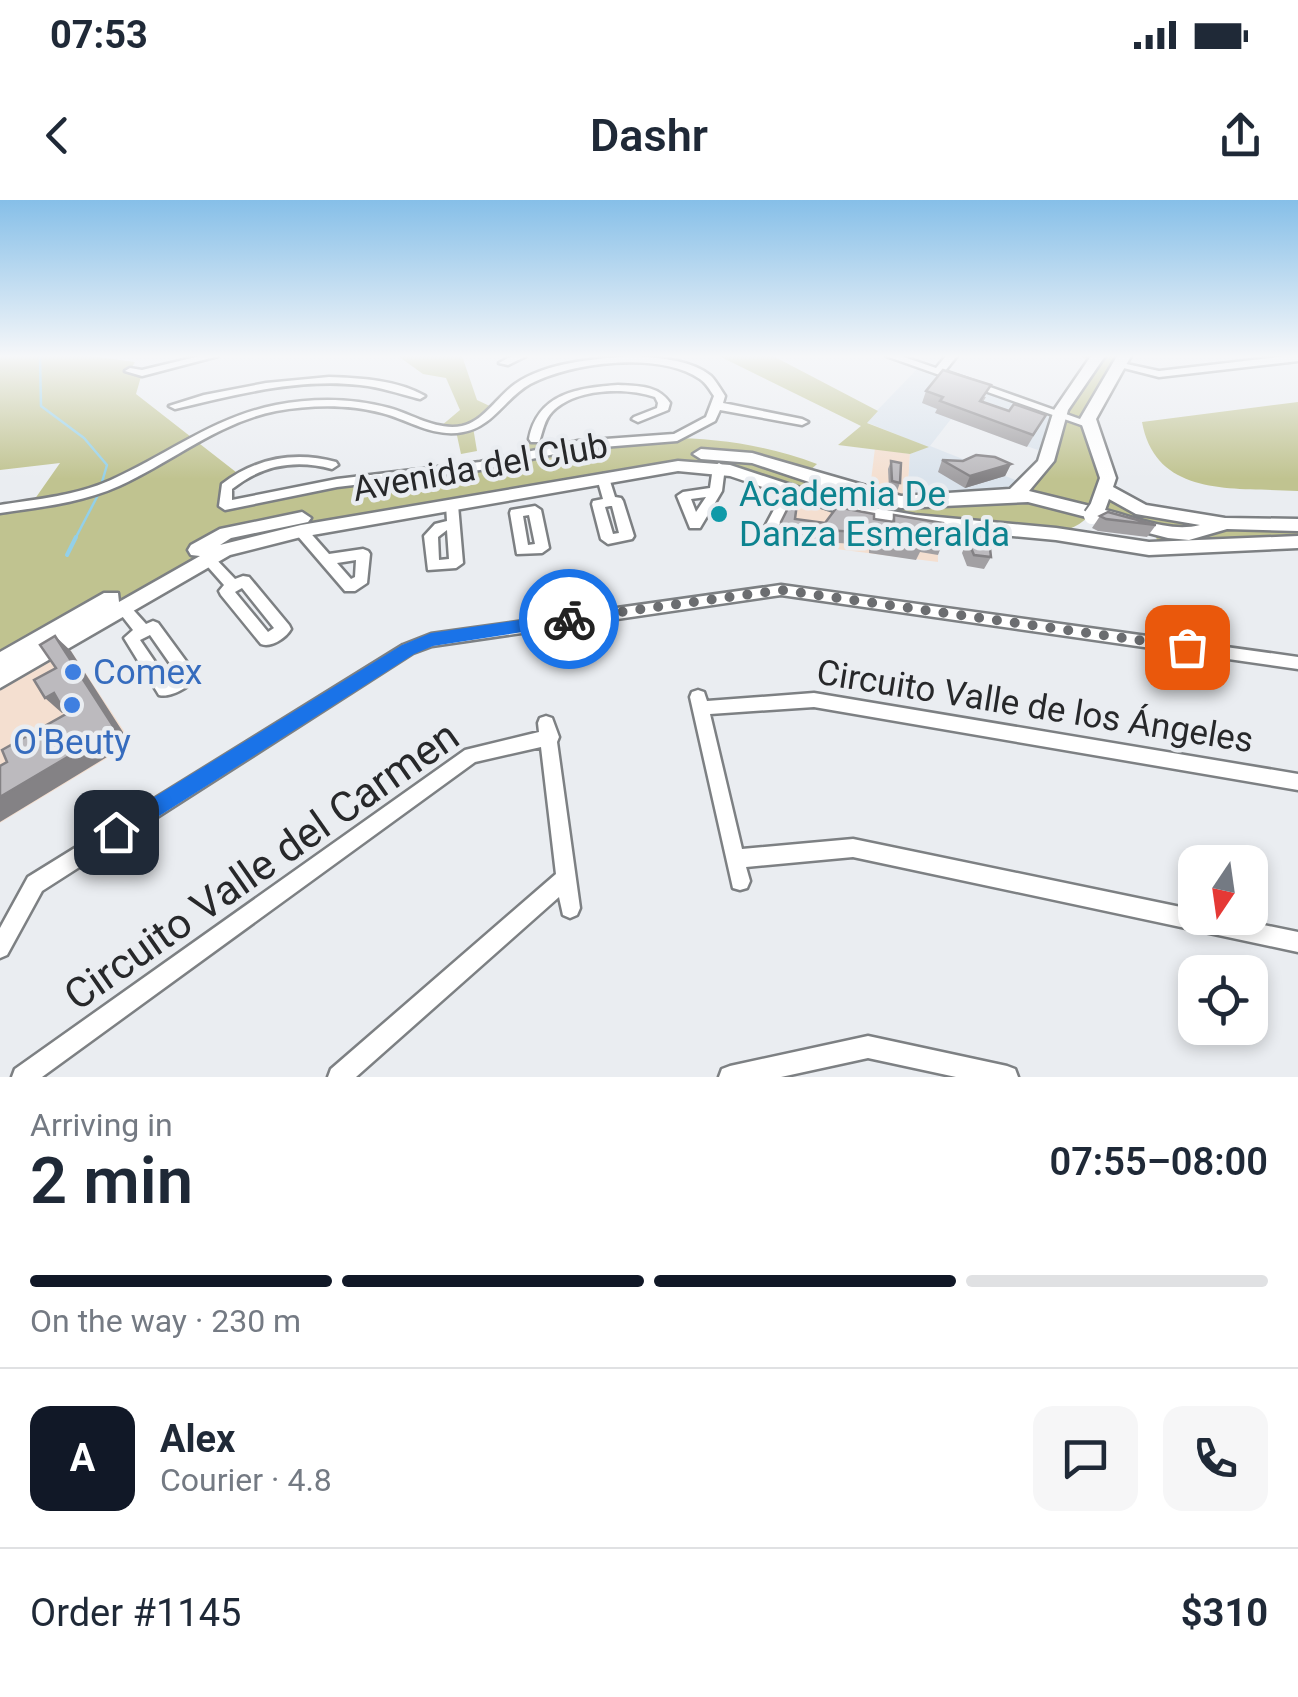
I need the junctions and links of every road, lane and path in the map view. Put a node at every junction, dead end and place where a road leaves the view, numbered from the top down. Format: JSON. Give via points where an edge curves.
{"nodes":[{"id":1,"x":222,"y":397,"type":"edge"},
{"id":2,"x":297,"y":397,"type":"edge"},
{"id":3,"x":510,"y":397,"type":"edge"},
{"id":4,"x":575,"y":397,"type":"edge"},
{"id":5,"x":661,"y":397,"type":"edge"},
{"id":6,"x":717,"y":397,"type":"edge"},
{"id":7,"x":1010,"y":397,"type":"edge"},
{"id":8,"x":1070,"y":397,"type":"edge"},
{"id":9,"x":1097,"y":397,"type":"edge"},
{"id":10,"x":296,"y":405,"type":"junction"},
{"id":11,"x":175,"y":406,"type":"dead end"},
{"id":12,"x":719,"y":406,"type":"junction"},
{"id":13,"x":1059,"y":414,"type":"junction"},
{"id":14,"x":638,"y":418,"type":"dead end"},
{"id":15,"x":802,"y":422,"type":"dead end"},
{"id":16,"x":1088,"y":424,"type":"junction"},
{"id":17,"x":535,"y":439,"type":"junction"},
{"id":18,"x":554,"y":449,"type":"junction"},
{"id":19,"x":528,"y":455,"type":"junction"},
{"id":20,"x":675,"y":461,"type":"junction"},
{"id":21,"x":332,"y":464,"type":"dead end"},
{"id":22,"x":719,"y":466,"type":"junction"},
{"id":23,"x":603,"y":478,"type":"junction"},
{"id":24,"x":792,"y":488,"type":"junction"},
{"id":25,"x":1022,"y":489,"type":"junction"},
{"id":26,"x":1106,"y":490,"type":"junction"},
{"id":27,"x":716,"y":491,"type":"dead end"},
{"id":28,"x":486,"y":493,"type":"junction"},
{"id":29,"x":610,"y":502,"type":"dead end"},
{"id":30,"x":968,"y":502,"type":"junction"},
{"id":31,"x":452,"y":505,"type":"junction"},
{"id":32,"x":0,"y":509,"type":"edge"},
{"id":33,"x":1227,"y":523,"type":"junction"},
{"id":34,"x":453,"y":525,"type":"dead end"},
{"id":35,"x":1298,"y":525,"type":"edge"},
{"id":36,"x":1080,"y":526,"type":"junction"},
{"id":37,"x":980,"y":527,"type":"junction"},
{"id":38,"x":301,"y":531,"type":"junction"},
{"id":39,"x":768,"y":534,"type":"dead end"},
{"id":40,"x":1298,"y":542,"type":"edge"},
{"id":41,"x":208,"y":559,"type":"junction"},
{"id":42,"x":324,"y":560,"type":"dead end"},
{"id":43,"x":234,"y":586,"type":"dead end"},
{"id":44,"x":122,"y":607,"type":"junction"},
{"id":45,"x":144,"y":632,"type":"dead end"},
{"id":46,"x":0,"y":662,"type":"edge"},
{"id":47,"x":1298,"y":662,"type":"edge"},
{"id":48,"x":0,"y":679,"type":"edge"},
{"id":49,"x":1298,"y":782,"type":"edge"},
{"id":50,"x":735,"y":859,"type":"junction"},
{"id":51,"x":567,"y":877,"type":"junction"},
{"id":52,"x":740,"y":881,"type":"dead end"},
{"id":53,"x":570,"y":908,"type":"dead end"},
{"id":54,"x":1298,"y":942,"type":"edge"},
{"id":55,"x":0,"y":948,"type":"edge"},
{"id":56,"x":24,"y":1077,"type":"edge"},
{"id":57,"x":338,"y":1077,"type":"edge"},
{"id":58,"x":730,"y":1077,"type":"edge"},
{"id":59,"x":1007,"y":1077,"type":"edge"}],
"edges":[{"from":1,"to":11,"type":"street"},
{"from":2,"to":10,"type":"street"},
{"from":3,"to":10,"type":"street","via":[[473,427],[456,430],[370,406]]},
{"from":4,"to":17,"type":"street","via":[[549,408]]},
{"from":5,"to":14,"type":"street","via":[[662,410]]},
{"from":6,"to":12,"type":"street"},
{"from":7,"to":13,"type":"street"},
{"from":8,"to":13,"type":"street"},
{"from":9,"to":16,"type":"street"},
{"from":10,"to":32,"type":"street","via":[[220,423],[89,493]]},
{"from":12,"to":15,"type":"street"},
{"from":12,"to":18,"type":"street","via":[[698,429],[677,437]]},
{"from":13,"to":16,"type":"street"},
{"from":13,"to":25,"type":"street","via":[[1052,455]]},
{"from":16,"to":26,"type":"street","via":[[1108,478]]},
{"from":17,"to":18,"type":"street"},
{"from":17,"to":19,"type":"street"},
{"from":18,"to":19,"type":"street"},
{"from":19,"to":21,"type":"street","via":[[225,506],[226,487],[253,470],[302,460]]},
{"from":20,"to":22,"type":"street","name":"Avenida del Club"},
{"from":20,"to":23,"type":"street","name":"Avenida del Club"},
{"from":20,"to":28,"type":"street","name":"Avenida del Club"},
{"from":20,"to":30,"type":"street","name":"Avenida del Club","via":[[746,456],[870,496]]},
{"from":22,"to":24,"type":"street","name":"Avenida del Club"},
{"from":22,"to":27,"type":"street"},
{"from":23,"to":28,"type":"street","name":"Avenida del Club","via":[[523,502]]},
{"from":23,"to":29,"type":"street"},
{"from":24,"to":37,"type":"street","name":"Avenida del Club","via":[[866,514]]},
{"from":24,"to":39,"type":"street"},
{"from":25,"to":30,"type":"street","name":"Avenida del Club"},
{"from":25,"to":33,"type":"street","name":"Avenida del Club","via":[[1168,532],[1189,534]]},
{"from":26,"to":33,"type":"street","via":[[1142,510]]},
{"from":26,"to":36,"type":"street"},
{"from":28,"to":31,"type":"street","name":"Avenida del Club"},
{"from":28,"to":46,"type":"street","name":"Avenida del Club","via":[[226,533]]},
{"from":30,"to":37,"type":"street","via":[[980,514]]},
{"from":31,"to":34,"type":"street"},
{"from":31,"to":38,"type":"street","name":"Avenida del Club"},
{"from":33,"to":35,"type":"street","name":"Avenida del Club"},
{"from":36,"to":37,"type":"street","name":"Avenida del Club"},
{"from":36,"to":40,"type":"street","name":"Avenida del Club","via":[[1162,550]]},
{"from":38,"to":41,"type":"street","name":"Avenida del Club"},
{"from":38,"to":42,"type":"street"},
{"from":41,"to":43,"type":"street"},
{"from":41,"to":44,"type":"street","name":"Avenida del Club"},
{"from":44,"to":45,"type":"street"},
{"from":44,"to":48,"type":"street","name":"Avenida del Club"},
{"from":47,"to":55,"type":"street","via":[[781,590],[431,640],[35,884]]},
{"from":49,"to":50,"type":"street","name":"Circuito Valle de los Ángeles","via":[[814,700],[700,702]]},
{"from":50,"to":52,"type":"street","name":"Circuito Valle de los Ángeles"},
{"from":50,"to":54,"type":"street","via":[[853,848]]},
{"from":51,"to":53,"type":"street","name":"Circuito Valle del Carmen"},
{"from":51,"to":56,"type":"street","name":"Circuito Valle del Carmen","via":[[548,730],[472,755]]},
{"from":51,"to":57,"type":"street"},
{"from":58,"to":59,"type":"street","via":[[868,1047]]}]}
